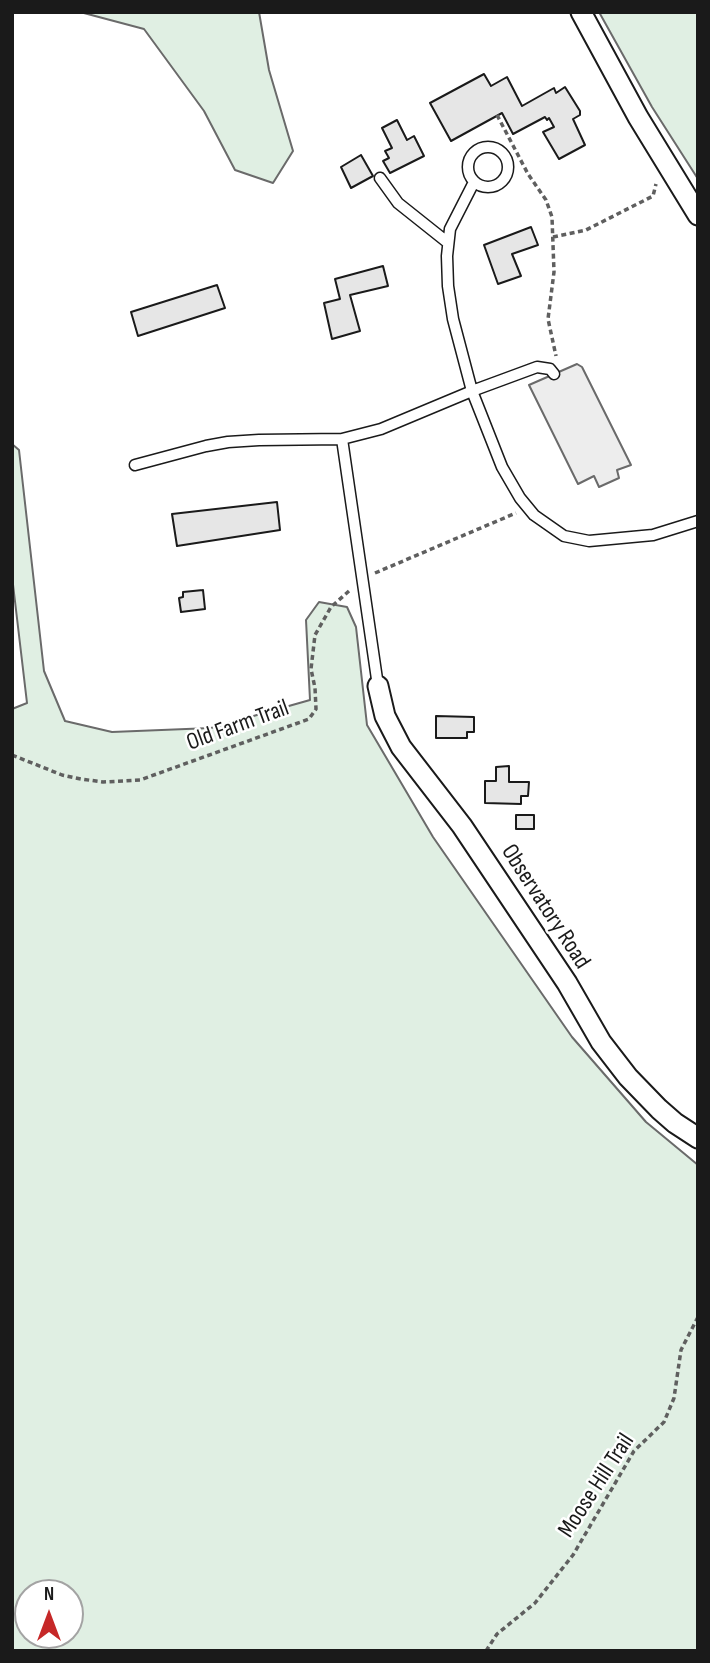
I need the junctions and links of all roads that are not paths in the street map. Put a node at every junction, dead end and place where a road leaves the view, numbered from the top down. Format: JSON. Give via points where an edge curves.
{"nodes":[{"id":1,"x":581,"y":12,"type":"edge"},
{"id":2,"x":380,"y":178,"type":"dead end"},
{"id":3,"x":474,"y":182,"type":"junction"},
{"id":4,"x":698,"y":215,"type":"edge"},
{"id":5,"x":447,"y":242,"type":"junction"},
{"id":6,"x":554,"y":374,"type":"dead end"},
{"id":7,"x":472,"y":391,"type":"junction"},
{"id":8,"x":342,"y":439,"type":"junction"},
{"id":9,"x":135,"y":465,"type":"dead end"},
{"id":10,"x":698,"y":521,"type":"edge"},
{"id":11,"x":378,"y":686,"type":"joint"},
{"id":12,"x":698,"y":1138,"type":"edge"}],
"edges":[{"from":1,"to":4,"type":"street"},
{"from":2,"to":5,"type":"lane","via":[[398,203]]},
{"from":3,"to":3,"type":"lane","via":[[493,187],[504,180],[508,162],[501,151],[482,148],[471,156],[468,169]]},
{"from":3,"to":5,"type":"lane"},
{"from":5,"to":7,"type":"lane","via":[[449,298]]},
{"from":6,"to":7,"type":"lane","via":[[537,367]]},
{"from":7,"to":8,"type":"lane","via":[[381,429]]},
{"from":7,"to":10,"type":"lane","via":[[502,467],[527,508],[552,530],[589,541],[653,535]]},
{"from":8,"to":9,"type":"lane","via":[[228,442]]},
{"from":8,"to":11,"type":"lane"},
{"from":11,"to":12,"type":"street","name":"Observatory Road","via":[[385,716],[401,747],[462,826],[601,1041],[659,1109]]}]}
